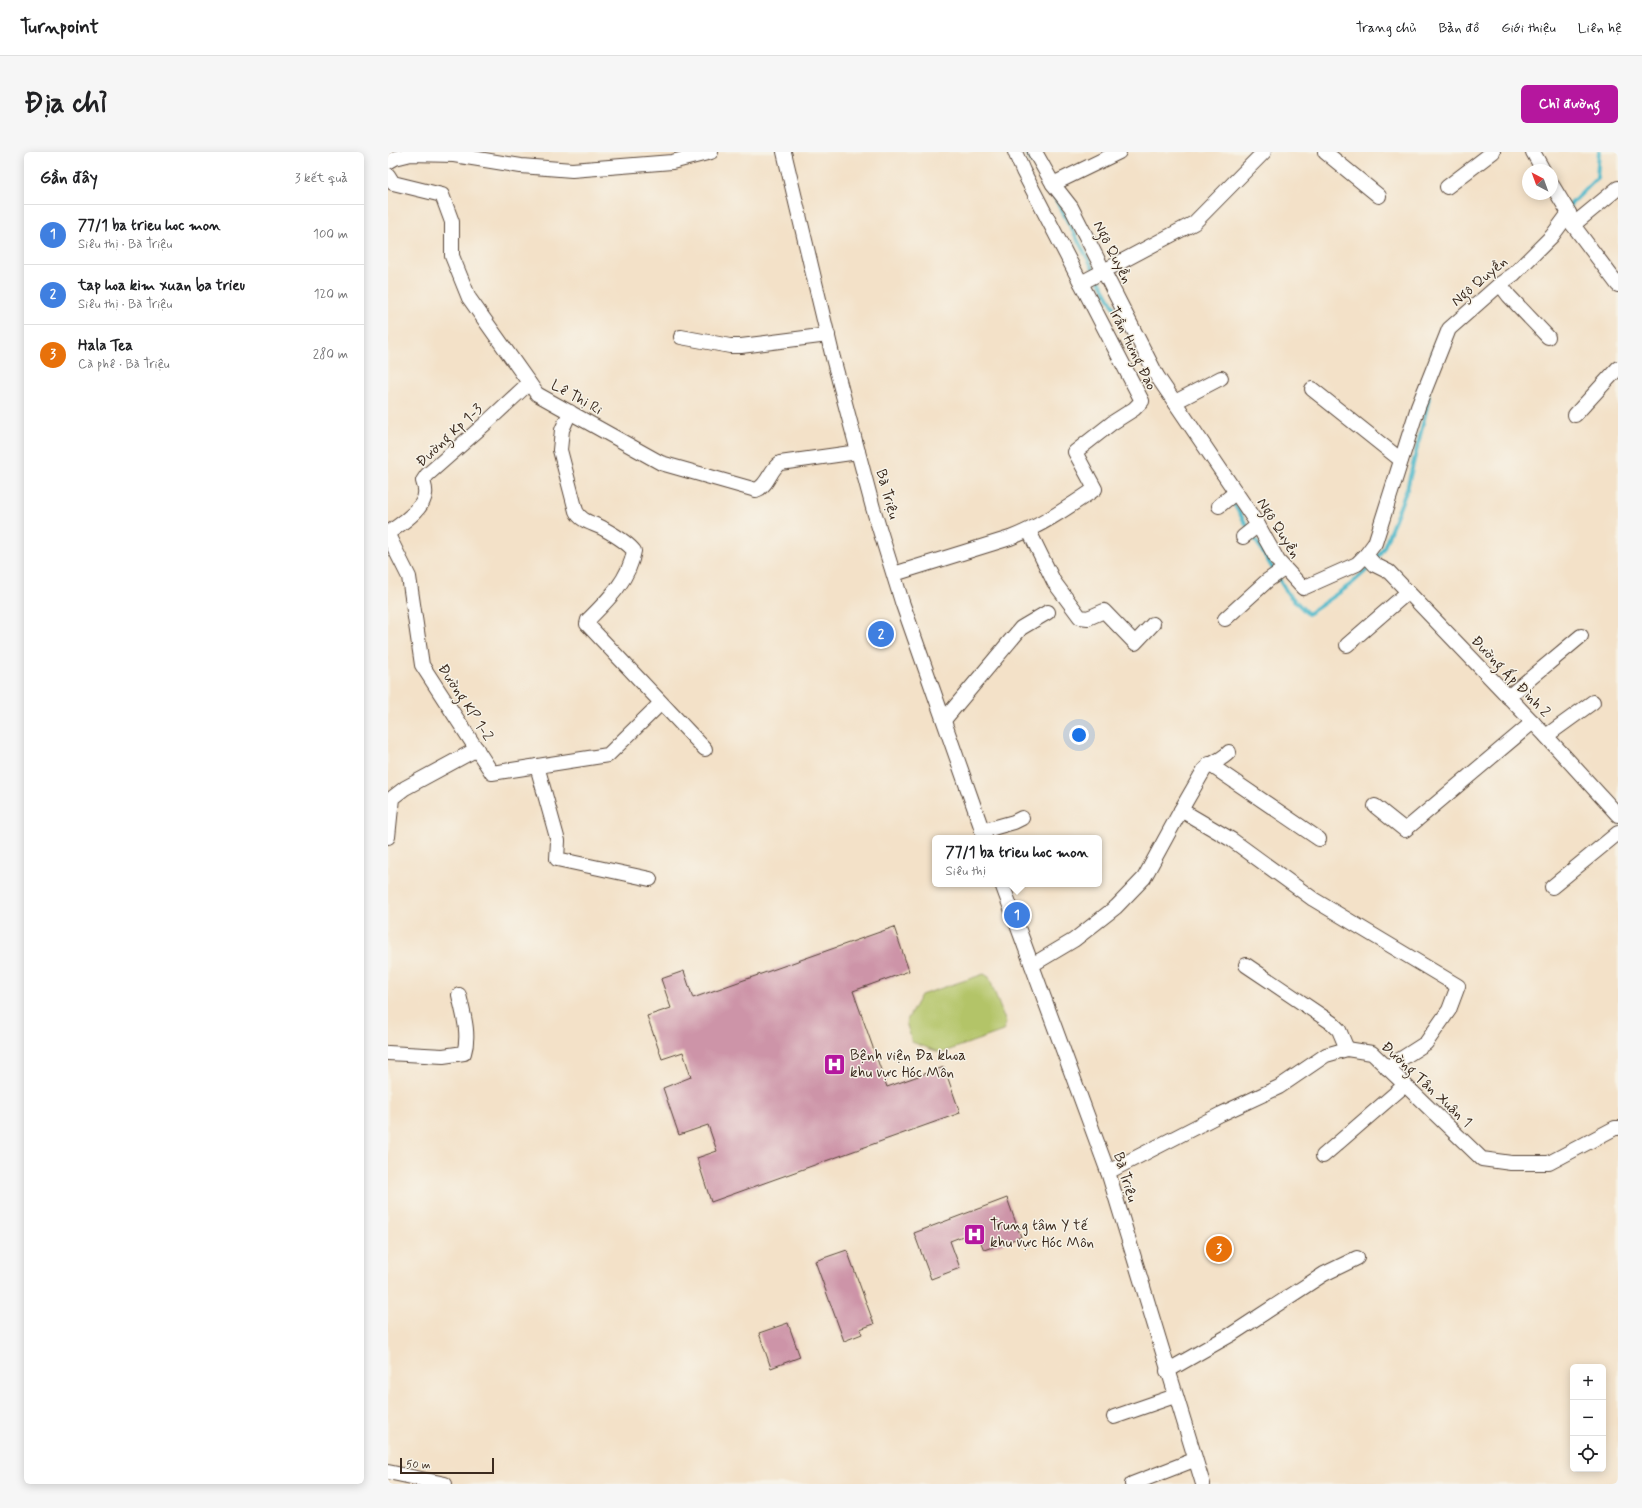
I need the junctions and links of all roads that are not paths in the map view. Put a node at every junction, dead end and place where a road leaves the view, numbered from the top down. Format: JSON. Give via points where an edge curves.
{"nodes":[{"id":1,"x":711,"y":152,"type":"edge"},
{"id":2,"x":784,"y":152,"type":"edge"},
{"id":3,"x":1015,"y":152,"type":"edge"},
{"id":4,"x":1035,"y":152,"type":"edge"},
{"id":5,"x":1119,"y":152,"type":"edge"},
{"id":6,"x":1264,"y":152,"type":"edge"},
{"id":7,"x":1325,"y":152,"type":"edge"},
{"id":8,"x":1493,"y":152,"type":"edge"},
{"id":9,"x":1533,"y":152,"type":"edge"},
{"id":10,"x":685,"y":155,"type":"edge"},
{"id":11,"x":388,"y":162,"type":"edge"},
{"id":12,"x":1540,"y":164,"type":"edge"},
{"id":13,"x":388,"y":175,"type":"edge"},
{"id":14,"x":1053,"y":184,"type":"junction"},
{"id":15,"x":1447,"y":186,"type":"dead end"},
{"id":16,"x":1618,"y":188,"type":"edge"},
{"id":17,"x":1378,"y":196,"type":"dead end"},
{"id":18,"x":1558,"y":197,"type":"edge"},
{"id":19,"x":1571,"y":219,"type":"junction"},
{"id":20,"x":1103,"y":272,"type":"junction"},
{"id":21,"x":1081,"y":284,"type":"junction"},
{"id":22,"x":1618,"y":286,"type":"edge"},
{"id":23,"x":1504,"y":289,"type":"junction"},
{"id":24,"x":828,"y":335,"type":"junction"},
{"id":25,"x":1548,"y":336,"type":"dead end"},
{"id":26,"x":681,"y":337,"type":"dead end"},
{"id":27,"x":1618,"y":368,"type":"edge"},
{"id":28,"x":1221,"y":378,"type":"dead end"},
{"id":29,"x":529,"y":383,"type":"junction"},
{"id":30,"x":1312,"y":389,"type":"dead end"},
{"id":31,"x":1175,"y":402,"type":"junction"},
{"id":32,"x":570,"y":412,"type":"junction"},
{"id":33,"x":1575,"y":415,"type":"dead end"},
{"id":34,"x":858,"y":452,"type":"junction"},
{"id":35,"x":1401,"y":460,"type":"junction"},
{"id":36,"x":1257,"y":526,"type":"junction"},
{"id":37,"x":1029,"y":531,"type":"junction"},
{"id":38,"x":388,"y":534,"type":"edge"},
{"id":39,"x":1243,"y":537,"type":"dead end"},
{"id":40,"x":1371,"y":560,"type":"junction"},
{"id":41,"x":1283,"y":570,"type":"junction"},
{"id":42,"x":894,"y":574,"type":"junction"},
{"id":43,"x":1408,"y":592,"type":"junction"},
{"id":44,"x":1048,"y":612,"type":"dead end"},
{"id":45,"x":1225,"y":619,"type":"dead end"},
{"id":46,"x":1153,"y":624,"type":"dead end"},
{"id":47,"x":1581,"y":636,"type":"dead end"},
{"id":48,"x":1347,"y":645,"type":"dead end"},
{"id":49,"x":1508,"y":697,"type":"junction"},
{"id":50,"x":1593,"y":702,"type":"dead end"},
{"id":51,"x":661,"y":703,"type":"junction"},
{"id":52,"x":944,"y":720,"type":"junction"},
{"id":53,"x":1532,"y":722,"type":"junction"},
{"id":54,"x":1546,"y":736,"type":"junction"},
{"id":55,"x":705,"y":749,"type":"dead end"},
{"id":56,"x":477,"y":750,"type":"junction"},
{"id":57,"x":1229,"y":752,"type":"dead end"},
{"id":58,"x":1209,"y":764,"type":"junction"},
{"id":59,"x":537,"y":766,"type":"junction"},
{"id":60,"x":1375,"y":806,"type":"dead end"},
{"id":61,"x":1181,"y":810,"type":"junction"},
{"id":62,"x":1618,"y":814,"type":"edge"},
{"id":63,"x":1022,"y":818,"type":"dead end"},
{"id":64,"x":1618,"y":833,"type":"edge"},
{"id":65,"x":983,"y":834,"type":"edge"},
{"id":66,"x":388,"y":838,"type":"edge"},
{"id":67,"x":1319,"y":839,"type":"dead end"},
{"id":68,"x":650,"y":879,"type":"dead end"},
{"id":69,"x":1003,"y":887,"type":"edge"},
{"id":70,"x":1552,"y":888,"type":"dead end"},
{"id":71,"x":1032,"y":965,"type":"junction"},
{"id":72,"x":1246,"y":965,"type":"dead end"},
{"id":73,"x":459,"y":995,"type":"dead end"},
{"id":74,"x":1347,"y":1049,"type":"junction"},
{"id":75,"x":388,"y":1053,"type":"edge"},
{"id":76,"x":1387,"y":1068,"type":"junction"},
{"id":77,"x":1405,"y":1085,"type":"junction"},
{"id":78,"x":1618,"y":1128,"type":"edge"},
{"id":79,"x":1323,"y":1156,"type":"dead end"},
{"id":80,"x":1108,"y":1172,"type":"junction"},
{"id":81,"x":1357,"y":1258,"type":"dead end"},
{"id":82,"x":1167,"y":1371,"type":"junction"},
{"id":83,"x":1175,"y":1396,"type":"junction"},
{"id":84,"x":1114,"y":1417,"type":"dead end"},
{"id":85,"x":1194,"y":1460,"type":"junction"},
{"id":86,"x":388,"y":1472,"type":"edge"},
{"id":87,"x":445,"y":1484,"type":"edge"},
{"id":88,"x":1132,"y":1484,"type":"edge"},
{"id":89,"x":1202,"y":1484,"type":"edge"}],
"edges":[{"from":1,"to":10,"type":"street"},
{"from":2,"to":24,"type":"street","name":"Bà Triệu"},
{"from":3,"to":21,"type":"street","name":"Trần Hưng Đạo"},
{"from":4,"to":14,"type":"street","name":"Ngô Quyền"},
{"from":5,"to":14,"type":"street"},
{"from":6,"to":20,"type":"street","via":[[1194,223]]},
{"from":7,"to":17,"type":"street"},
{"from":8,"to":15,"type":"street"},
{"from":9,"to":12,"type":"street"},
{"from":10,"to":11,"type":"street","via":[[672,162],[572,170],[446,155],[411,154]]},
{"from":13,"to":29,"type":"street","name":"Lê Thị Ri","via":[[393,183],[442,195],[452,222],[452,256],[469,298]]},
{"from":14,"to":20,"type":"street","name":"Ngô Quyền","via":[[1071,207]]},
{"from":16,"to":19,"type":"street","name":"Ngô Quyền"},
{"from":18,"to":19,"type":"street"},
{"from":19,"to":22,"type":"street"},
{"from":19,"to":23,"type":"street","name":"Ngô Quyền","via":[[1514,274]]},
{"from":20,"to":21,"type":"street"},
{"from":20,"to":31,"type":"street","name":"Ngô Quyền","via":[[1157,376]]},
{"from":21,"to":37,"type":"street","name":"Trần Hưng Đạo","via":[[1142,401],[1075,452],[1095,489]]},
{"from":23,"to":25,"type":"street"},
{"from":23,"to":35,"type":"street","name":"Ngô Quyền","via":[[1449,329],[1418,407]]},
{"from":24,"to":26,"type":"street","via":[[741,346]]},
{"from":24,"to":34,"type":"street","name":"Bà Triệu"},
{"from":27,"to":33,"type":"street"},
{"from":28,"to":31,"type":"street"},
{"from":29,"to":32,"type":"street","name":"Lê Thị Ri","via":[[537,394]]},
{"from":29,"to":38,"type":"street","name":"Đường Kp 1-3","via":[[427,475],[423,481],[426,494],[422,501],[409,518]]},
{"from":30,"to":35,"type":"street"},
{"from":31,"to":36,"type":"street","name":"Ngô Quyền","via":[[1228,499]]},
{"from":32,"to":34,"type":"street","name":"Lê Thị Ri","via":[[660,463],[756,490],[761,488],[780,463]]},
{"from":32,"to":51,"type":"street","via":[[562,430],[560,450],[576,511],[580,518],[603,528],[634,551],[630,566],[618,588],[587,624]]},
{"from":34,"to":42,"type":"street","name":"Bà Triệu"},
{"from":35,"to":40,"type":"street","name":"Ngô Quyền"},
{"from":36,"to":39,"type":"street"},
{"from":36,"to":41,"type":"street","name":"Ngô Quyền"},
{"from":37,"to":42,"type":"street","name":"Trần Hưng Đạo"},
{"from":37,"to":46,"type":"street","via":[[1054,582],[1080,617],[1088,618],[1104,611],[1135,643]]},
{"from":38,"to":56,"type":"street","name":"Đường KP 1-2","via":[[409,577],[422,665]]},
{"from":40,"to":41,"type":"street","name":"Ngô Quyền","via":[[1303,588]]},
{"from":40,"to":43,"type":"street","name":"Đường Ấp Đình 2","via":[[1389,572]]},
{"from":41,"to":45,"type":"street","via":[[1268,580]]},
{"from":42,"to":52,"type":"street","name":"Bà Triệu"},
{"from":43,"to":48,"type":"street"},
{"from":43,"to":49,"type":"street","name":"Đường Ấp Đình 2"},
{"from":44,"to":52,"type":"street","via":[[1021,628]]},
{"from":47,"to":49,"type":"street"},
{"from":49,"to":53,"type":"street","name":"Đường Ấp Đình 2"},
{"from":50,"to":54,"type":"street"},
{"from":51,"to":55,"type":"street"},
{"from":51,"to":59,"type":"street","via":[[608,755]]},
{"from":52,"to":65,"type":"street","name":"Bà Triệu"},
{"from":53,"to":54,"type":"street","name":"Đường Ấp Đình 2"},
{"from":53,"to":60,"type":"street","via":[[1405,830]]},
{"from":54,"to":62,"type":"street","name":"Đường Ấp Đình 2"},
{"from":56,"to":59,"type":"street","name":"Đường KP 1-2","via":[[492,773]]},
{"from":56,"to":66,"type":"street","via":[[405,788],[392,798]]},
{"from":57,"to":58,"type":"street"},
{"from":58,"to":61,"type":"street"},
{"from":58,"to":67,"type":"street"},
{"from":59,"to":68,"type":"street","via":[[558,841],[557,859]]},
{"from":61,"to":71,"type":"street","via":[[1144,878],[1116,907],[1074,940]]},
{"from":61,"to":76,"type":"street","via":[[1232,840],[1314,899],[1458,986],[1449,1010],[1426,1043]]},
{"from":63,"to":65,"type":"street"},
{"from":64,"to":70,"type":"street"},
{"from":69,"to":71,"type":"street","name":"Bà Triệu"},
{"from":71,"to":80,"type":"street","name":"Bà Triệu"},
{"from":72,"to":74,"type":"street","via":[[1332,1023],[1339,1030]]},
{"from":73,"to":75,"type":"street","via":[[466,1031],[464,1053],[443,1056]]},
{"from":74,"to":76,"type":"street","name":"Đường Tân Xuân 1","via":[[1372,1053]]},
{"from":74,"to":80,"type":"street","name":"Đường Tân Xuân 1","via":[[1326,1055],[1279,1087]]},
{"from":76,"to":77,"type":"street","name":"Đường Tân Xuân 1"},
{"from":77,"to":78,"type":"street","name":"Đường Tân Xuân 1","via":[[1482,1159],[1511,1163],[1549,1163]]},
{"from":77,"to":79,"type":"street"},
{"from":80,"to":82,"type":"street","name":"Bà Triệu"},
{"from":81,"to":82,"type":"street","via":[[1324,1274],[1232,1334]]},
{"from":82,"to":83,"type":"street","name":"Bà Triệu"},
{"from":83,"to":84,"type":"street"},
{"from":83,"to":85,"type":"street","name":"Bà Triệu"},
{"from":85,"to":88,"type":"street"},
{"from":85,"to":89,"type":"street","name":"Bà Triệu"},
{"from":86,"to":87,"type":"street"}]}
